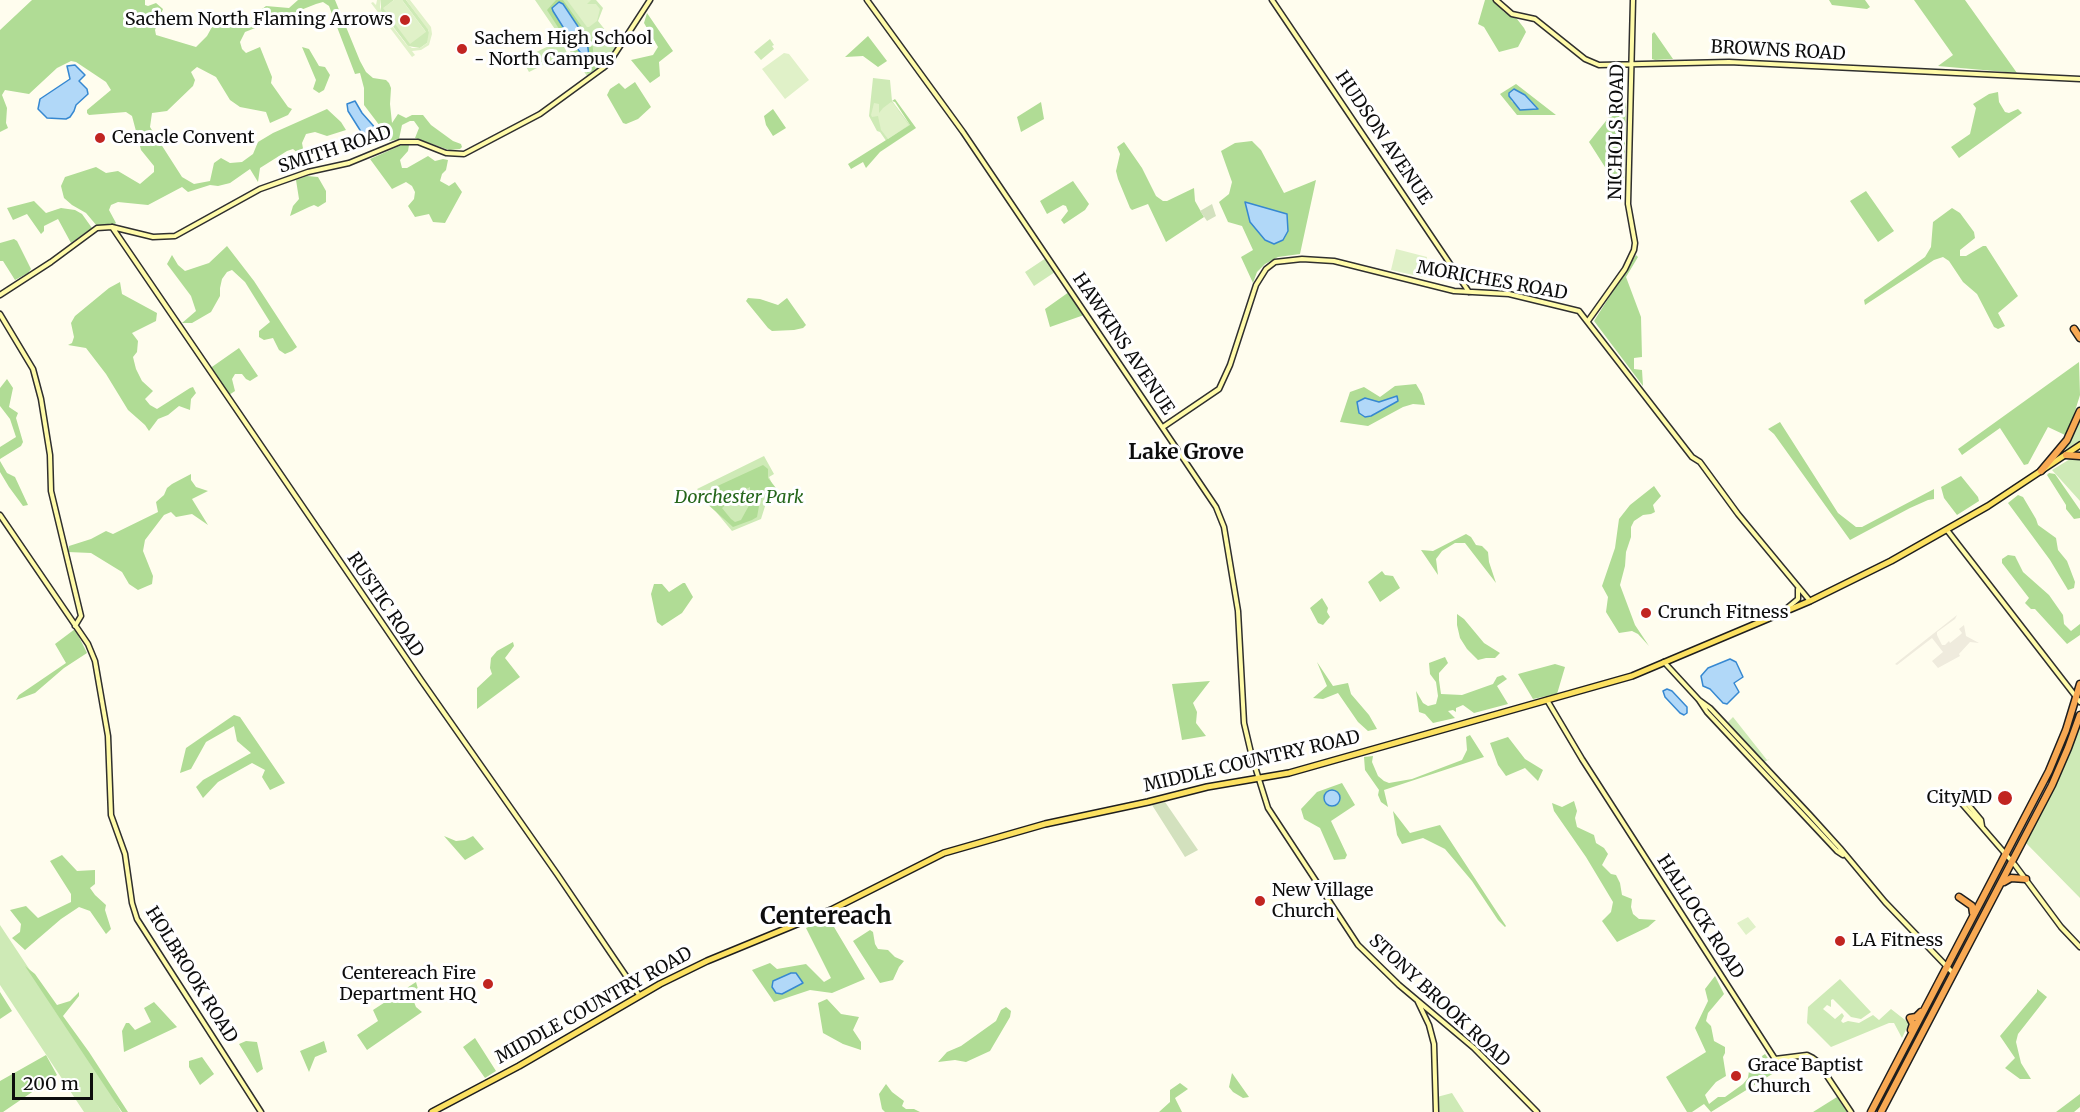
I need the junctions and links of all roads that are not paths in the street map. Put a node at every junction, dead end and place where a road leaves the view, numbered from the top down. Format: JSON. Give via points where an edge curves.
{"nodes":[{"id":1,"x":650,"y":0,"type":"edge"},
{"id":2,"x":867,"y":0,"type":"edge"},
{"id":3,"x":1272,"y":0,"type":"edge"},
{"id":4,"x":1496,"y":0,"type":"edge"},
{"id":5,"x":1633,"y":0,"type":"edge"},
{"id":6,"x":1632,"y":63,"type":"junction"},
{"id":7,"x":2080,"y":79,"type":"edge"},
{"id":8,"x":112,"y":228,"type":"junction"},
{"id":9,"x":1456,"y":273,"type":"junction"},
{"id":10,"x":1453,"y":291,"type":"junction"},
{"id":11,"x":1469,"y":293,"type":"junction"},
{"id":12,"x":0,"y":295,"type":"edge"},
{"id":13,"x":0,"y":314,"type":"edge"},
{"id":14,"x":1588,"y":321,"type":"junction"},
{"id":15,"x":2080,"y":328,"type":"edge"},
{"id":16,"x":2080,"y":338,"type":"edge"},
{"id":17,"x":2080,"y":411,"type":"edge"},
{"id":18,"x":1164,"y":427,"type":"junction"},
{"id":19,"x":2080,"y":446,"type":"edge"},
{"id":20,"x":2066,"y":454,"type":"junction"},
{"id":21,"x":2080,"y":456,"type":"edge"},
{"id":22,"x":2041,"y":471,"type":"junction"},
{"id":23,"x":0,"y":515,"type":"edge"},
{"id":24,"x":1947,"y":530,"type":"junction"},
{"id":25,"x":1796,"y":585,"type":"junction"},
{"id":26,"x":1810,"y":601,"type":"junction"},
{"id":27,"x":1783,"y":611,"type":"junction"},
{"id":28,"x":75,"y":626,"type":"junction"},
{"id":29,"x":1664,"y":662,"type":"junction"},
{"id":30,"x":2080,"y":684,"type":"edge"},
{"id":31,"x":1547,"y":700,"type":"junction"},
{"id":32,"x":2078,"y":700,"type":"edge"},
{"id":33,"x":2080,"y":715,"type":"edge"},
{"id":34,"x":2079,"y":722,"type":"edge"},
{"id":35,"x":1260,"y":779,"type":"junction"},
{"id":36,"x":1964,"y":803,"type":"dead end"},
{"id":37,"x":2006,"y":854,"type":"junction"},
{"id":38,"x":2012,"y":861,"type":"junction"},
{"id":39,"x":2026,"y":879,"type":"junction"},
{"id":40,"x":1996,"y":892,"type":"junction"},
{"id":41,"x":1983,"y":897,"type":"junction"},
{"id":42,"x":1972,"y":919,"type":"junction"},
{"id":43,"x":2080,"y":947,"type":"edge"},
{"id":44,"x":1946,"y":967,"type":"junction"},
{"id":45,"x":1953,"y":973,"type":"junction"},
{"id":46,"x":639,"y":995,"type":"junction"},
{"id":47,"x":1418,"y":1002,"type":"junction"},
{"id":48,"x":261,"y":1112,"type":"edge"},
{"id":49,"x":432,"y":1112,"type":"edge"},
{"id":50,"x":1436,"y":1112,"type":"edge"},
{"id":51,"x":1537,"y":1112,"type":"edge"},
{"id":52,"x":1851,"y":1112,"type":"edge"},
{"id":53,"x":1871,"y":1112,"type":"edge"},
{"id":54,"x":1881,"y":1112,"type":"edge"}],
"edges":[{"from":1,"to":8,"type":"street","name":"SMITH ROAD","via":[[603,68],[540,114],[464,154],[446,153],[418,142],[400,142],[349,163],[260,189],[175,236],[153,237]]},
{"from":2,"to":18,"type":"street","name":"HAWKINS AVENUE","via":[[963,132]]},
{"from":3,"to":9,"type":"street","name":"HUDSON AVENUE"},
{"from":4,"to":6,"type":"street","name":"BROWNS ROAD","via":[[1512,14],[1535,19],[1592,63]]},
{"from":5,"to":6,"type":"street","name":"NICHOLS ROAD"},
{"from":6,"to":7,"type":"street","name":"BROWNS ROAD","via":[[1729,62]]},
{"from":6,"to":14,"type":"street","name":"NICHOLS ROAD","via":[[1628,204],[1634,250]]},
{"from":8,"to":12,"type":"street","name":"SMITH ROAD","via":[[97,228]]},
{"from":8,"to":46,"type":"street","name":"RUSTIC ROAD"},
{"from":9,"to":10,"type":"street","via":[[1459,281]]},
{"from":9,"to":11,"type":"street","name":"HUDSON AVENUE"},
{"from":10,"to":11,"type":"street","name":"MORICHES ROAD"},
{"from":10,"to":18,"type":"street","name":"MORICHES ROAD","via":[[1334,261],[1275,262],[1256,285],[1219,389]]},
{"from":11,"to":14,"type":"street","name":"MORICHES ROAD","via":[[1540,300],[1580,311]]},
{"from":13,"to":28,"type":"street","via":[[33,369],[41,399],[51,491],[81,616]]},
{"from":14,"to":25,"type":"street","name":"MORICHES ROAD"},
{"from":15,"to":16,"type":"highway","via":[[2074,329]]},
{"from":17,"to":22,"type":"highway","via":[[2070,436]]},
{"from":18,"to":35,"type":"street","name":"HAWKINS AVENUE","via":[[1216,507],[1224,527],[1238,611],[1244,723]]},
{"from":19,"to":20,"type":"main road","name":"MIDDLE COUNTRY ROAD"},
{"from":20,"to":21,"type":"highway"},
{"from":20,"to":22,"type":"main road","name":"MIDDLE COUNTRY ROAD"},
{"from":22,"to":24,"type":"main road","name":"MIDDLE COUNTRY ROAD"},
{"from":23,"to":28,"type":"street","name":"HOLBROOK ROAD"},
{"from":24,"to":26,"type":"main road","name":"MIDDLE COUNTRY ROAD"},
{"from":24,"to":32,"type":"street"},
{"from":25,"to":26,"type":"street","name":"MORICHES ROAD"},
{"from":25,"to":27,"type":"street","via":[[1797,599]]},
{"from":26,"to":27,"type":"main road","name":"MIDDLE COUNTRY ROAD"},
{"from":27,"to":29,"type":"main road","name":"MIDDLE COUNTRY ROAD"},
{"from":28,"to":48,"type":"street","name":"HOLBROOK ROAD","via":[[88,644],[97,669],[108,736],[111,815],[125,854],[137,919]]},
{"from":29,"to":31,"type":"main road","name":"MIDDLE COUNTRY ROAD","via":[[1623,679]]},
{"from":29,"to":44,"type":"street","via":[[1735,734]]},
{"from":30,"to":32,"type":"highway"},
{"from":31,"to":35,"type":"main road","name":"MIDDLE COUNTRY ROAD"},
{"from":31,"to":52,"type":"street","name":"HALLOCK ROAD","via":[[1775,1059],[1807,1055],[1813,1058]]},
{"from":32,"to":37,"type":"highway","via":[[2053,762]]},
{"from":33,"to":34,"type":"highway"},
{"from":34,"to":38,"type":"highway"},
{"from":35,"to":46,"type":"main road","name":"MIDDLE COUNTRY ROAD","via":[[1058,821],[950,851],[831,910],[707,961]]},
{"from":35,"to":47,"type":"street","name":"STONY BROOK ROAD","via":[[1268,808],[1358,945]]},
{"from":36,"to":37,"type":"street"},
{"from":37,"to":38,"type":"street"},
{"from":37,"to":41,"type":"highway"},
{"from":38,"to":39,"type":"street"},
{"from":38,"to":40,"type":"highway"},
{"from":39,"to":40,"type":"highway","via":[[2008,879]]},
{"from":39,"to":43,"type":"street"},
{"from":40,"to":45,"type":"highway"},
{"from":41,"to":42,"type":"highway"},
{"from":41,"to":42,"type":"highway","via":[[1973,903],[1959,897],[1973,907]]},
{"from":42,"to":44,"type":"highway"},
{"from":44,"to":45,"type":"street"},
{"from":44,"to":53,"type":"highway","via":[[1927,1004],[1918,1016],[1910,1018],[1913,1026],[1908,1040]]},
{"from":45,"to":54,"type":"highway"},
{"from":46,"to":49,"type":"main road","name":"MIDDLE COUNTRY ROAD"},
{"from":47,"to":50,"type":"street","via":[[1434,1044]]},
{"from":47,"to":51,"type":"street","name":"STONY BROOK ROAD","via":[[1474,1047]]}]}
